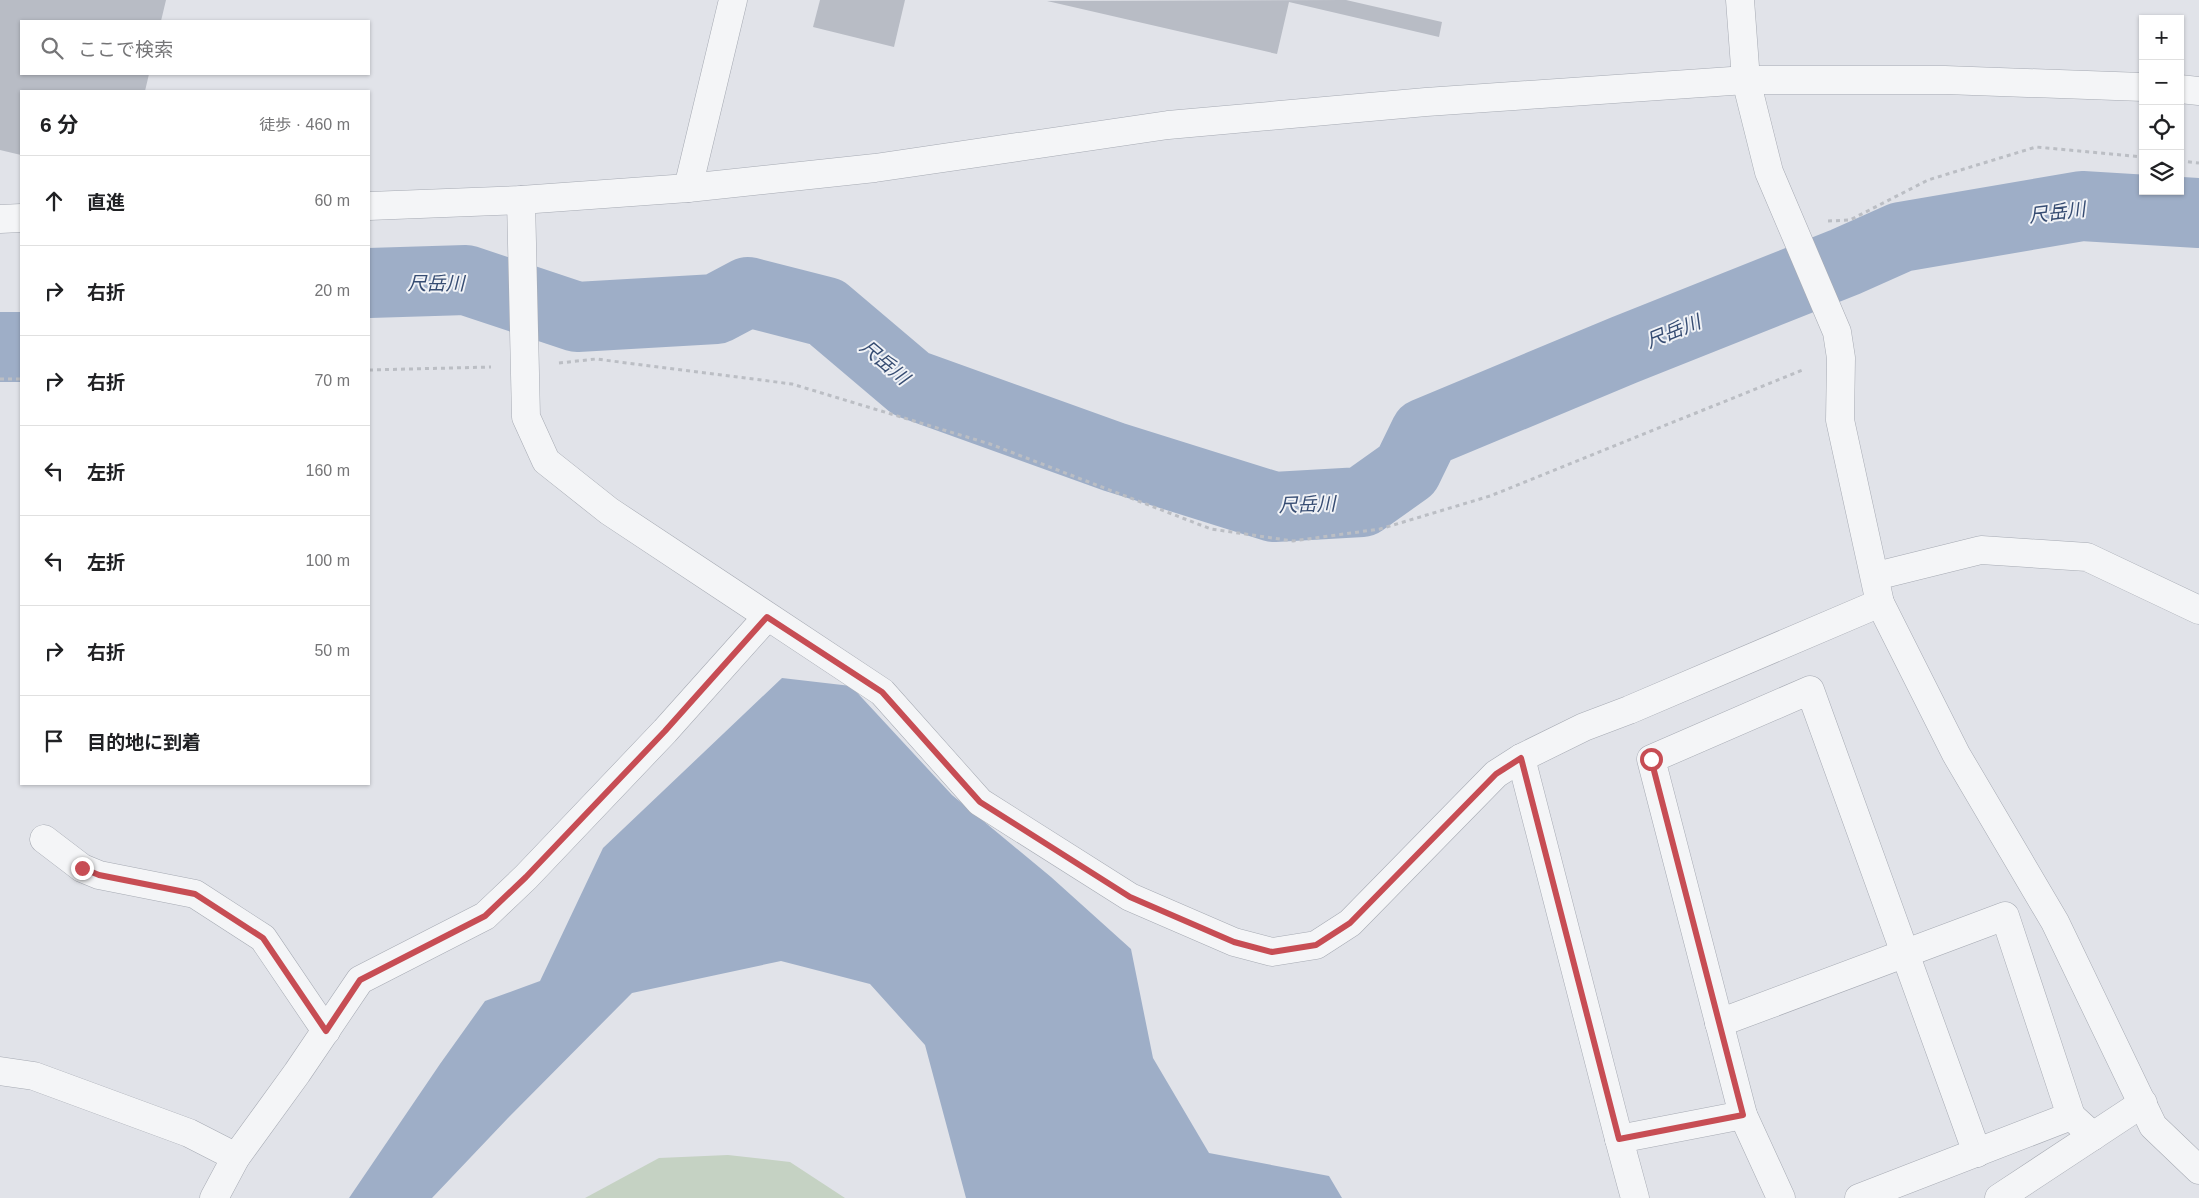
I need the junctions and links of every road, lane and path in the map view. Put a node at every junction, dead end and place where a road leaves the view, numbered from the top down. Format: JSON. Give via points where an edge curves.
{"nodes":[{"id":1,"x":733,"y":0,"type":"edge"},
{"id":2,"x":1740,"y":0,"type":"edge"},
{"id":3,"x":1746,"y":80,"type":"junction"},
{"id":4,"x":2139,"y":87,"type":"edge"},
{"id":5,"x":2184,"y":90,"type":"edge"},
{"id":6,"x":2199,"y":91,"type":"edge"},
{"id":7,"x":2139,"y":157,"type":"edge"},
{"id":8,"x":2184,"y":161,"type":"edge"},
{"id":9,"x":2199,"y":163,"type":"edge"},
{"id":10,"x":688,"y":188,"type":"junction"},
{"id":11,"x":521,"y":200,"type":"junction"},
{"id":12,"x":370,"y":206,"type":"edge"},
{"id":13,"x":20,"y":218,"type":"edge"},
{"id":14,"x":0,"y":219,"type":"edge"},
{"id":15,"x":1793,"y":231,"type":"junction"},
{"id":16,"x":1839,"y":345,"type":"junction"},
{"id":17,"x":525,"y":358,"type":"junction"},
{"id":18,"x":370,"y":370,"type":"edge"},
{"id":19,"x":0,"y":379,"type":"edge"},
{"id":20,"x":20,"y":379,"type":"edge"},
{"id":21,"x":1876,"y":576,"type":"junction"},
{"id":22,"x":1880,"y":604,"type":"junction"},
{"id":23,"x":2199,"y":610,"type":"edge"},
{"id":24,"x":767,"y":617,"type":"junction"},
{"id":25,"x":1521,"y":758,"type":"junction"},
{"id":26,"x":44,"y":839,"type":"dead end"},
{"id":27,"x":1905,"y":953,"type":"junction"},
{"id":28,"x":1719,"y":1023,"type":"junction"},
{"id":29,"x":326,"y":1031,"type":"junction"},
{"id":30,"x":0,"y":1071,"type":"edge"},
{"id":31,"x":2143,"y":1103,"type":"junction"},
{"id":32,"x":1743,"y":1115,"type":"junction"},
{"id":33,"x":2071,"y":1116,"type":"junction"},
{"id":34,"x":2093,"y":1136,"type":"junction"},
{"id":35,"x":1619,"y":1139,"type":"junction"},
{"id":36,"x":1977,"y":1153,"type":"junction"},
{"id":37,"x":236,"y":1157,"type":"junction"},
{"id":38,"x":2199,"y":1170,"type":"edge"},
{"id":39,"x":214,"y":1198,"type":"edge"},
{"id":40,"x":1635,"y":1198,"type":"edge"},
{"id":41,"x":1781,"y":1198,"type":"edge"},
{"id":42,"x":1859,"y":1198,"type":"edge"},
{"id":43,"x":1999,"y":1198,"type":"edge"}],
"edges":[{"from":1,"to":10,"type":"street"},
{"from":2,"to":3,"type":"street"},
{"from":3,"to":4,"type":"street","via":[[1945,80]]},
{"from":3,"to":10,"type":"street","via":[[1426,102],[1168,125],[875,168]]},
{"from":3,"to":15,"type":"street","via":[[1770,172]]},
{"from":5,"to":6,"type":"street"},
{"from":7,"to":15,"type":"path","via":[[2036,148],[1928,180],[1850,220]]},
{"from":8,"to":9,"type":"path"},
{"from":10,"to":11,"type":"street"},
{"from":11,"to":12,"type":"street"},
{"from":11,"to":17,"type":"street"},
{"from":13,"to":14,"type":"street"},
{"from":15,"to":16,"type":"street"},
{"from":16,"to":17,"type":"path","via":[[1794,373],[1490,496],[1380,529],[1293,541],[1211,529],[990,444],[792,384],[596,359]]},
{"from":16,"to":21,"type":"street","via":[[1840,420]]},
{"from":17,"to":18,"type":"path"},
{"from":17,"to":24,"type":"street","via":[[526,417],[546,461],[609,511]]},
{"from":19,"to":20,"type":"path"},
{"from":21,"to":22,"type":"street"},
{"from":21,"to":23,"type":"street","via":[[1980,550],[2087,557]]},
{"from":22,"to":25,"type":"street","via":[[1584,727]]},
{"from":22,"to":31,"type":"street","via":[[1956,754],[2055,922]]},
{"from":24,"to":25,"type":"street","via":[[882,692],[980,802],[1130,897],[1234,942],[1272,952],[1316,945],[1350,923],[1496,774]]},
{"from":24,"to":29,"type":"street","via":[[665,731],[485,916],[360,980]]},
{"from":25,"to":35,"type":"street"},
{"from":26,"to":29,"type":"street","via":[[82,868],[99,875],[195,894],[263,938]]},
{"from":27,"to":28,"type":"street"},
{"from":27,"to":28,"type":"street","via":[[1810,690],[1651,759]]},
{"from":27,"to":33,"type":"street","via":[[2005,916]]},
{"from":27,"to":36,"type":"street"},
{"from":28,"to":32,"type":"street"},
{"from":29,"to":37,"type":"street"},
{"from":30,"to":37,"type":"street","via":[[43,1080],[189,1133]]},
{"from":31,"to":34,"type":"street"},
{"from":31,"to":38,"type":"street","via":[[2153,1126]]},
{"from":32,"to":35,"type":"street"},
{"from":32,"to":41,"type":"street"},
{"from":33,"to":34,"type":"street"},
{"from":33,"to":36,"type":"street"},
{"from":34,"to":43,"type":"street"},
{"from":35,"to":40,"type":"street"},
{"from":36,"to":42,"type":"street"},
{"from":37,"to":39,"type":"street"}]}
